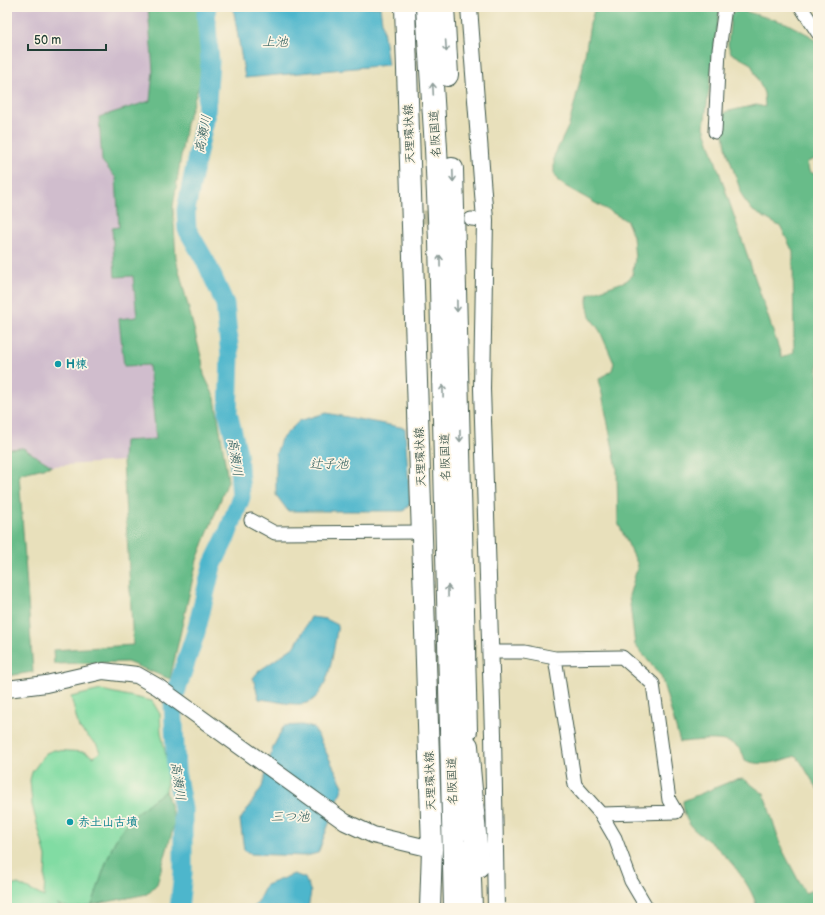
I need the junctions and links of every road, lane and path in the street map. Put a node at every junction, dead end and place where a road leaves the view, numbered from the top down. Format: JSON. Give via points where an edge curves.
{"nodes":[{"id":1,"x":405,"y":7,"type":"edge"},
{"id":2,"x":428,"y":7,"type":"edge"},
{"id":3,"x":443,"y":7,"type":"edge"},
{"id":4,"x":469,"y":7,"type":"edge"},
{"id":5,"x":725,"y":7,"type":"edge"},
{"id":6,"x":801,"y":7,"type":"edge"},
{"id":7,"x":818,"y":33,"type":"edge"},
{"id":8,"x":715,"y":132,"type":"dead end"},
{"id":9,"x":251,"y":520,"type":"dead end"},
{"id":10,"x":422,"y":532,"type":"junction"},
{"id":11,"x":448,"y":630,"type":"junction"},
{"id":12,"x":490,"y":652,"type":"junction"},
{"id":13,"x":555,"y":658,"type":"junction"},
{"id":14,"x":7,"y":689,"type":"edge"},
{"id":15,"x":467,"y":746,"type":"junction"},
{"id":16,"x":601,"y":814,"type":"junction"},
{"id":17,"x":432,"y":849,"type":"junction"},
{"id":18,"x":430,"y":908,"type":"edge"},
{"id":19,"x":448,"y":908,"type":"edge"},
{"id":20,"x":455,"y":908,"type":"edge"},
{"id":21,"x":471,"y":908,"type":"edge"},
{"id":22,"x":481,"y":908,"type":"edge"},
{"id":23,"x":496,"y":908,"type":"edge"},
{"id":24,"x":647,"y":908,"type":"edge"}],
"edges":[{"from":1,"to":10,"type":"main road","name":"天理環状線","via":[[418,217]]},
{"from":11,"to":2,"type":"highway","name":"名阪国道","one_way":true,"via":[[440,241]]},
{"from":3,"to":15,"type":"highway","name":"名阪国道","one_way":true,"via":[[455,242]]},
{"from":4,"to":12,"type":"street","via":[[478,220]]},
{"from":5,"to":8,"type":"street","via":[[719,50]]},
{"from":6,"to":7,"type":"street"},
{"from":9,"to":10,"type":"street","via":[[274,532]]},
{"from":10,"to":17,"type":"main road","name":"天理環状線"},
{"from":11,"to":19,"type":"highway"},
{"from":11,"to":20,"type":"highway","name":"名阪国道"},
{"from":12,"to":13,"type":"street","via":[[524,652]]},
{"from":12,"to":23,"type":"street"},
{"from":13,"to":16,"type":"street","via":[[576,785]]},
{"from":13,"to":16,"type":"street","via":[[622,657],[653,684],[669,800],[676,812]]},
{"from":14,"to":17,"type":"street","via":[[46,684],[103,671],[137,675],[158,687],[345,822],[374,835]]},
{"from":15,"to":21,"type":"highway","name":"名阪国道"},
{"from":15,"to":22,"type":"highway"},
{"from":16,"to":24,"type":"street","via":[[614,838],[631,881]]},
{"from":17,"to":18,"type":"main road","name":"天理環状線"}]}
